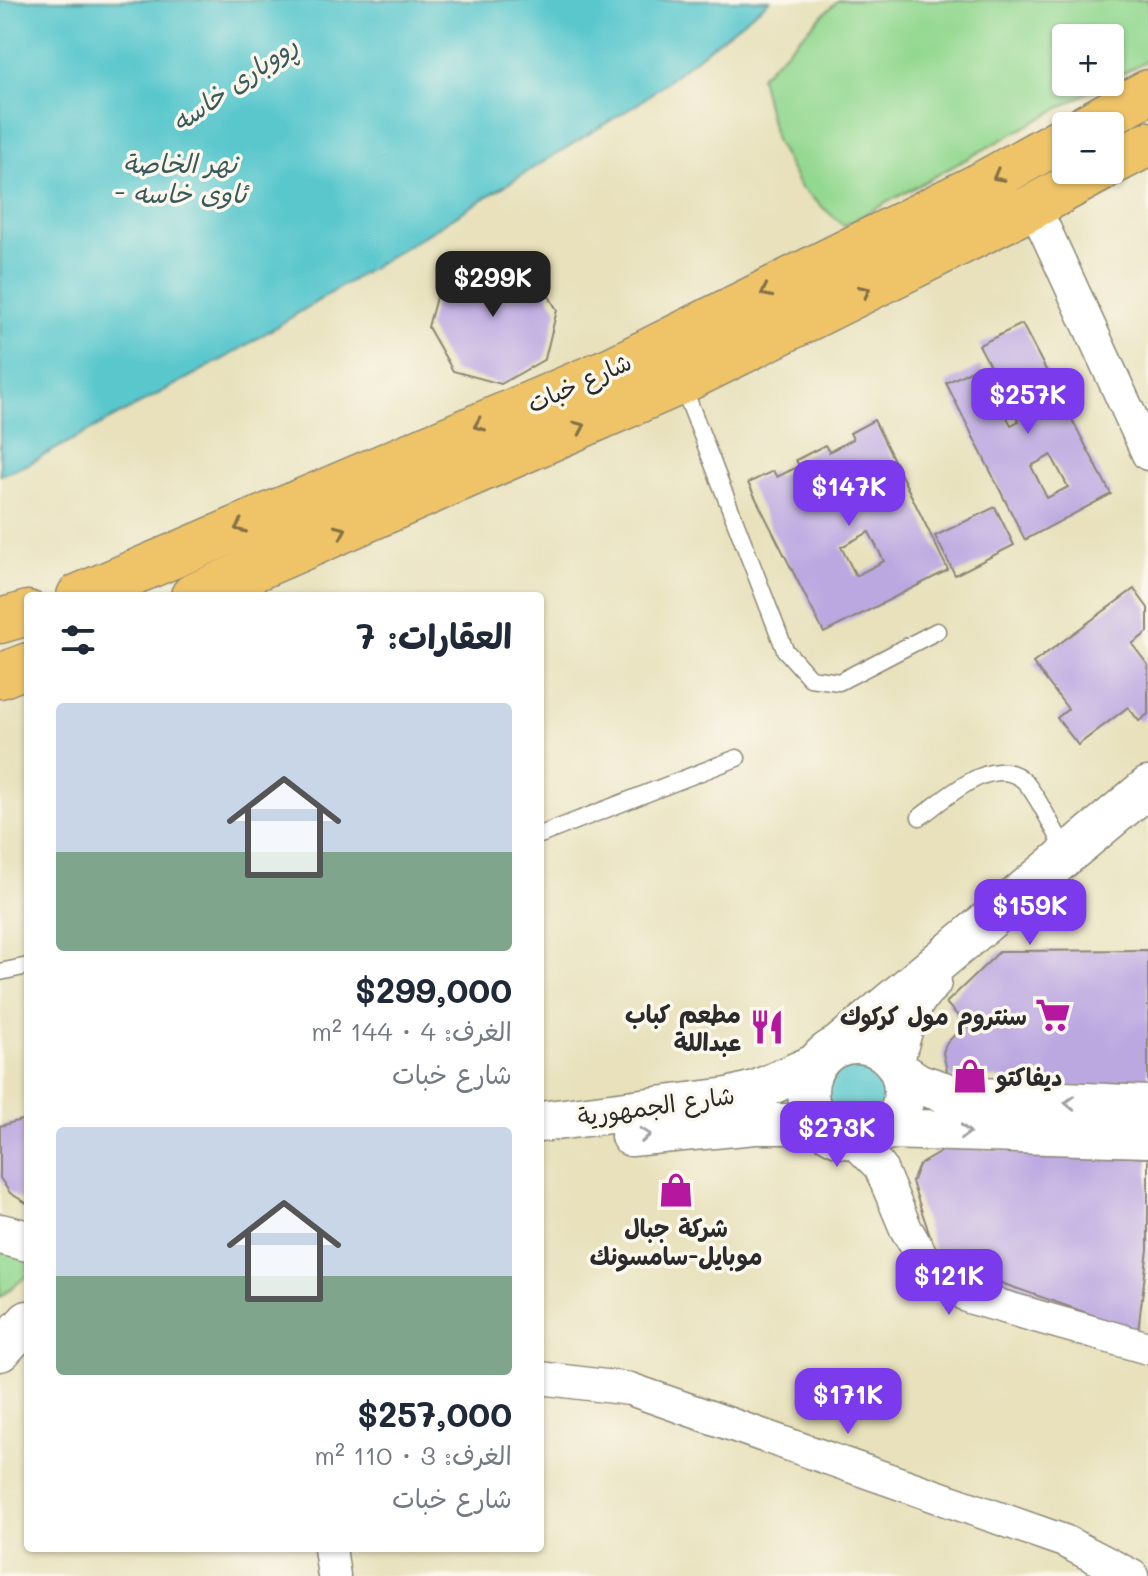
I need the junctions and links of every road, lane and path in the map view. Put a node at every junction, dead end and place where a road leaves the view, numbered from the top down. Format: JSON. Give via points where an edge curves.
{"nodes":[{"id":1,"x":1148,"y":92,"type":"edge"},
{"id":2,"x":1112,"y":112,"type":"edge"},
{"id":3,"x":1148,"y":144,"type":"edge"},
{"id":4,"x":1052,"y":145,"type":"edge"},
{"id":5,"x":1124,"y":157,"type":"edge"},
{"id":6,"x":1074,"y":184,"type":"edge"},
{"id":7,"x":1034,"y":206,"type":"junction"},
{"id":8,"x":681,"y":382,"type":"junction"},
{"id":9,"x":1147,"y":448,"type":"edge"},
{"id":10,"x":88,"y":592,"type":"edge"},
{"id":11,"x":202,"y":592,"type":"edge"},
{"id":12,"x":24,"y":614,"type":"edge"},
{"id":13,"x":0,"y":621,"type":"edge"},
{"id":14,"x":937,"y":631,"type":"dead end"},
{"id":15,"x":737,"y":758,"type":"dead end"},
{"id":16,"x":1148,"y":787,"type":"edge"},
{"id":17,"x":920,"y":817,"type":"dead end"},
{"id":18,"x":1148,"y":824,"type":"edge"},
{"id":19,"x":544,"y":833,"type":"edge"},
{"id":20,"x":1068,"y":854,"type":"junction"},
{"id":21,"x":24,"y":967,"type":"edge"},
{"id":22,"x":0,"y":972,"type":"edge"},
{"id":23,"x":826,"y":1056,"type":"junction"},
{"id":24,"x":898,"y":1066,"type":"junction"},
{"id":25,"x":1148,"y":1106,"type":"edge"},
{"id":26,"x":544,"y":1121,"type":"edge"},
{"id":27,"x":853,"y":1131,"type":"junction"},
{"id":28,"x":1148,"y":1137,"type":"edge"},
{"id":29,"x":544,"y":1148,"type":"edge"},
{"id":30,"x":0,"y":1234,"type":"edge"},
{"id":31,"x":24,"y":1240,"type":"edge"},
{"id":32,"x":24,"y":1325,"type":"edge"},
{"id":33,"x":1148,"y":1348,"type":"edge"},
{"id":34,"x":0,"y":1351,"type":"edge"},
{"id":35,"x":544,"y":1378,"type":"edge"},
{"id":36,"x":331,"y":1552,"type":"edge"},
{"id":37,"x":1112,"y":1572,"type":"edge"},
{"id":38,"x":334,"y":1576,"type":"edge"}],
"edges":[{"from":1,"to":2,"type":"main road"},
{"from":3,"to":5,"type":"main road"},
{"from":4,"to":10,"type":"main road","name":"شارع خبات","one_way":true,"via":[[614,368]]},
{"from":6,"to":7,"type":"main road","name":"شارع خبات"},
{"from":8,"to":7,"type":"main road","name":"شارع خبات","one_way":true},
{"from":7,"to":9,"type":"street"},
{"from":11,"to":8,"type":"main road","name":"شارع خبات","one_way":true},
{"from":8,"to":14,"type":"lane","via":[[785,650],[810,678],[839,682]]},
{"from":12,"to":13,"type":"main road"},
{"from":15,"to":19,"type":"lane"},
{"from":16,"to":20,"type":"street"},
{"from":17,"to":20,"type":"lane","via":[[980,775],[1005,771],[1024,781]]},
{"from":18,"to":24,"type":"street","via":[[920,991],[910,1005]]},
{"from":20,"to":23,"type":"street"},
{"from":21,"to":22,"type":"lane"},
{"from":23,"to":24,"type":"street","via":[[853,1042],[868,1044]]},
{"from":23,"to":26,"type":"street","name":"شارع الجمهورية","via":[[758,1090],[728,1098]]},
{"from":23,"to":27,"type":"street","via":[[809,1080],[812,1110]]},
{"from":25,"to":24,"type":"street","one_way":true,"via":[[959,1097],[919,1084]]},
{"from":24,"to":27,"type":"street","via":[[905,1088],[897,1118]]},
{"from":27,"to":28,"type":"street","name":"شارع الجمهورية","one_way":true},
{"from":29,"to":27,"type":"street","name":"شارع الجمهورية","one_way":true,"via":[[723,1126]]},
{"from":27,"to":33,"type":"street","via":[[880,1167],[926,1263],[969,1297]]},
{"from":30,"to":31,"type":"street"},
{"from":32,"to":34,"type":"street"},
{"from":35,"to":37,"type":"street","via":[[630,1389],[1064,1541]]},
{"from":36,"to":38,"type":"street"}]}
